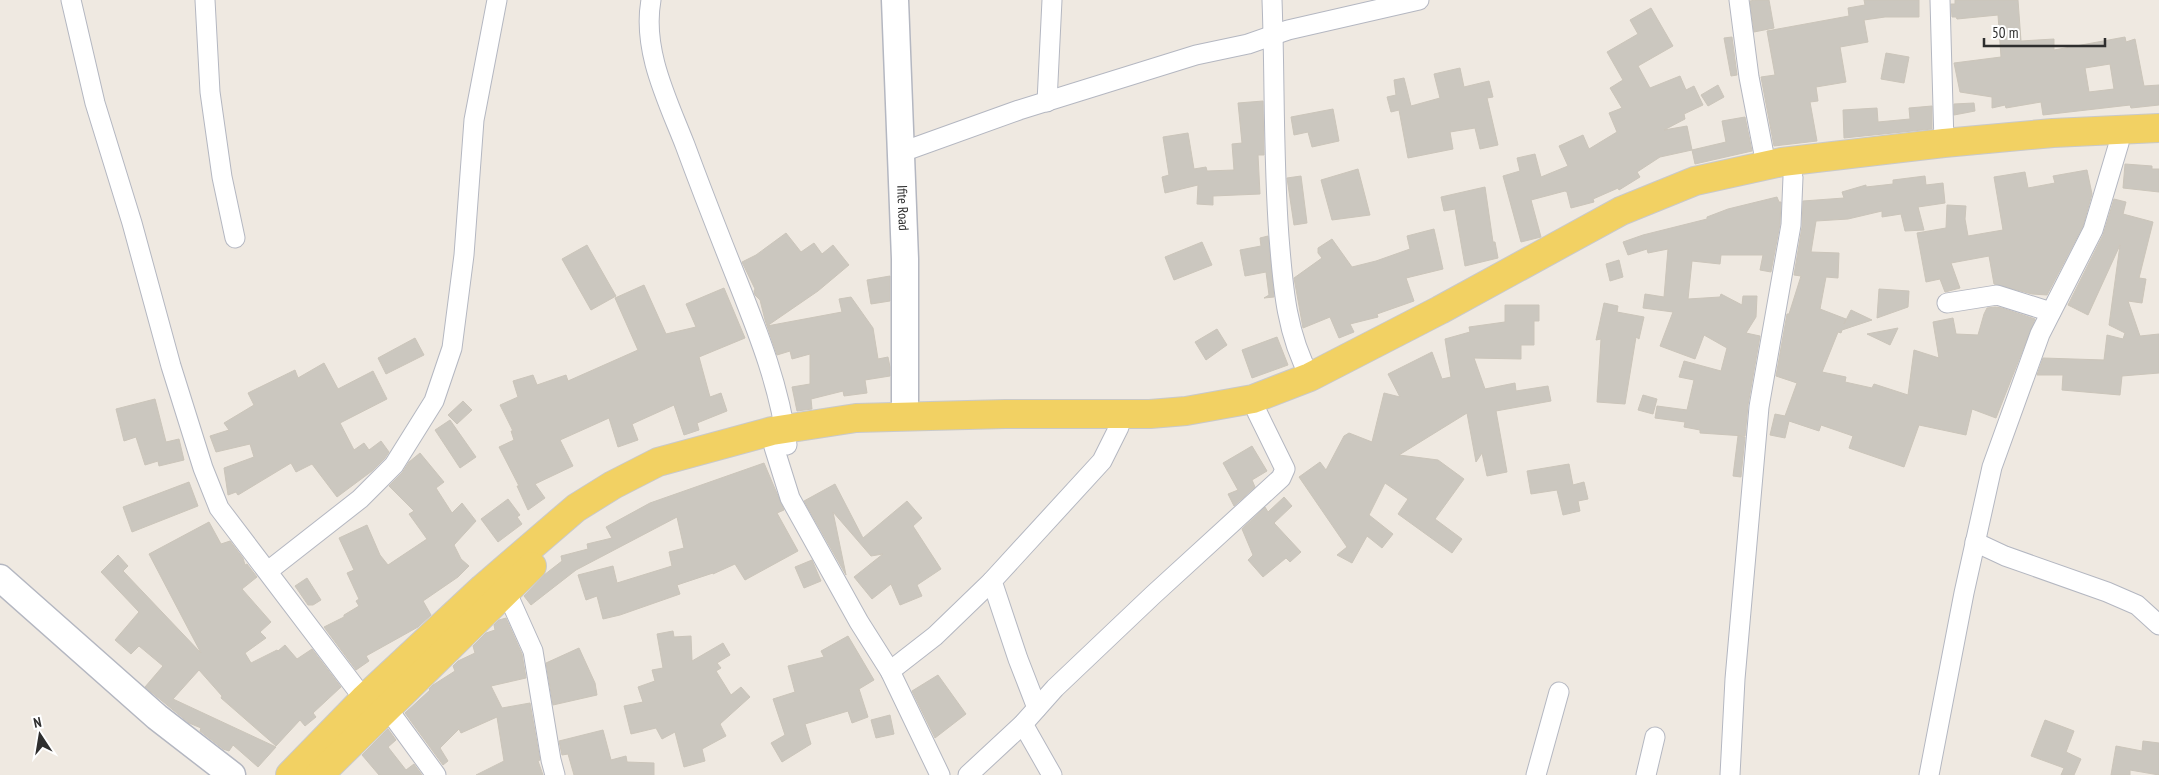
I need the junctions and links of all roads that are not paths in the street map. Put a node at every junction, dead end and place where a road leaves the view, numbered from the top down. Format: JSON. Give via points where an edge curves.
{"nodes":[{"id":1,"x":71,"y":0,"type":"edge"},
{"id":2,"x":206,"y":0,"type":"edge"},
{"id":3,"x":497,"y":0,"type":"edge"},
{"id":4,"x":895,"y":0,"type":"edge"},
{"id":5,"x":1052,"y":0,"type":"edge"},
{"id":6,"x":1272,"y":0,"type":"edge"},
{"id":7,"x":1419,"y":0,"type":"edge"},
{"id":8,"x":1739,"y":0,"type":"edge"},
{"id":9,"x":1940,"y":0,"type":"edge"},
{"id":10,"x":647,"y":2,"type":"edge"},
{"id":11,"x":1273,"y":34,"type":"junction"},
{"id":12,"x":1047,"y":102,"type":"junction"},
{"id":13,"x":2159,"y":128,"type":"edge"},
{"id":14,"x":2159,"y":141,"type":"edge"},
{"id":15,"x":1944,"y":143,"type":"junction"},
{"id":16,"x":2119,"y":143,"type":"junction"},
{"id":17,"x":902,"y":152,"type":"junction"},
{"id":18,"x":1766,"y":165,"type":"junction"},
{"id":19,"x":1793,"y":177,"type":"junction"},
{"id":20,"x":235,"y":238,"type":"dead end"},
{"id":21,"x":1947,"y":303,"type":"dead end"},
{"id":22,"x":2051,"y":312,"type":"junction"},
{"id":23,"x":1310,"y":377,"type":"junction"},
{"id":24,"x":1257,"y":412,"type":"junction"},
{"id":25,"x":905,"y":416,"type":"junction"},
{"id":26,"x":1119,"y":428,"type":"junction"},
{"id":27,"x":780,"y":438,"type":"junction"},
{"id":28,"x":1975,"y":542,"type":"junction"},
{"id":29,"x":268,"y":571,"type":"junction"},
{"id":30,"x":0,"y":578,"type":"edge"},
{"id":31,"x":992,"y":581,"type":"junction"},
{"id":32,"x":507,"y":593,"type":"junction"},
{"id":33,"x":2159,"y":625,"type":"edge"},
{"id":34,"x":890,"y":671,"type":"junction"},
{"id":35,"x":1559,"y":692,"type":"dead end"},
{"id":36,"x":376,"y":704,"type":"junction"},
{"id":37,"x":1038,"y":708,"type":"junction"},
{"id":38,"x":1023,"y":724,"type":"junction"},
{"id":39,"x":1655,"y":737,"type":"dead end"},
{"id":40,"x":232,"y":775,"type":"edge"},
{"id":41,"x":290,"y":775,"type":"edge"},
{"id":42,"x":318,"y":775,"type":"edge"},
{"id":43,"x":436,"y":775,"type":"edge"},
{"id":44,"x":556,"y":775,"type":"edge"},
{"id":45,"x":940,"y":775,"type":"edge"},
{"id":46,"x":968,"y":775,"type":"edge"},
{"id":47,"x":1052,"y":775,"type":"edge"},
{"id":48,"x":1536,"y":775,"type":"edge"},
{"id":49,"x":1646,"y":775,"type":"edge"},
{"id":50,"x":1730,"y":775,"type":"edge"},
{"id":51,"x":1929,"y":775,"type":"edge"}],
"edges":[{"from":1,"to":29,"type":"street","via":[[95,103],[202,468],[219,508]]},
{"from":2,"to":20,"type":"street","via":[[210,92],[222,177]]},
{"from":3,"to":29,"type":"street","via":[[474,120],[464,256],[452,348],[434,401],[394,465],[360,499]]},
{"from":4,"to":17,"type":"street","name":"Ifite Road"},
{"from":5,"to":12,"type":"street"},
{"from":6,"to":11,"type":"street"},
{"from":7,"to":11,"type":"street"},
{"from":8,"to":18,"type":"street"},
{"from":9,"to":15,"type":"street"},
{"from":10,"to":27,"type":"street","via":[[652,54],[662,85],[769,362]]},
{"from":11,"to":12,"type":"street","via":[[1248,44],[1196,54]]},
{"from":11,"to":23,"type":"street","via":[[1275,189],[1286,306],[1294,342]]},
{"from":12,"to":17,"type":"street"},
{"from":13,"to":15,"type":"main road"},
{"from":14,"to":16,"type":"main road"},
{"from":15,"to":18,"type":"main road"},
{"from":16,"to":19,"type":"main road","via":[[1858,167]]},
{"from":16,"to":22,"type":"street","via":[[2094,230]]},
{"from":17,"to":25,"type":"street","name":"Ifite Road"},
{"from":18,"to":23,"type":"main road","via":[[1695,180],[1620,211]]},
{"from":19,"to":24,"type":"main road","via":[[1710,193],[1615,230],[1381,356],[1316,389]]},
{"from":19,"to":50,"type":"street","via":[[1791,225],[1759,407]]},
{"from":21,"to":22,"type":"street","via":[[1996,295]]},
{"from":22,"to":28,"type":"street","via":[[1992,467]]},
{"from":23,"to":25,"type":"main road","via":[[1253,399],[1186,411]]},
{"from":24,"to":26,"type":"main road","via":[[1191,427]]},
{"from":24,"to":37,"type":"street","via":[[1285,469],[1281,478],[1153,595]]},
{"from":25,"to":27,"type":"main road","via":[[856,418]]},
{"from":26,"to":27,"type":"main road","via":[[993,426]]},
{"from":26,"to":31,"type":"street","via":[[1102,460]]},
{"from":27,"to":32,"type":"main road","via":[[669,475],[636,490],[592,517],[534,564]]},
{"from":27,"to":34,"type":"street","via":[[790,498]]},
{"from":27,"to":36,"type":"main road","via":[[658,462],[576,508],[483,588]]},
{"from":28,"to":33,"type":"street","via":[[2137,605]]},
{"from":28,"to":51,"type":"street"},
{"from":29,"to":36,"type":"street"},
{"from":30,"to":40,"type":"street","via":[[157,717]]},
{"from":31,"to":34,"type":"street","via":[[935,636]]},
{"from":31,"to":37,"type":"street"},
{"from":32,"to":36,"type":"main road"},
{"from":32,"to":44,"type":"street","via":[[533,651]]},
{"from":34,"to":45,"type":"street"},
{"from":35,"to":48,"type":"street"},
{"from":36,"to":41,"type":"main road"},
{"from":36,"to":42,"type":"main road"},
{"from":36,"to":43,"type":"street"},
{"from":37,"to":38,"type":"street"},
{"from":38,"to":46,"type":"street"},
{"from":38,"to":47,"type":"street"},
{"from":39,"to":49,"type":"street"}]}
